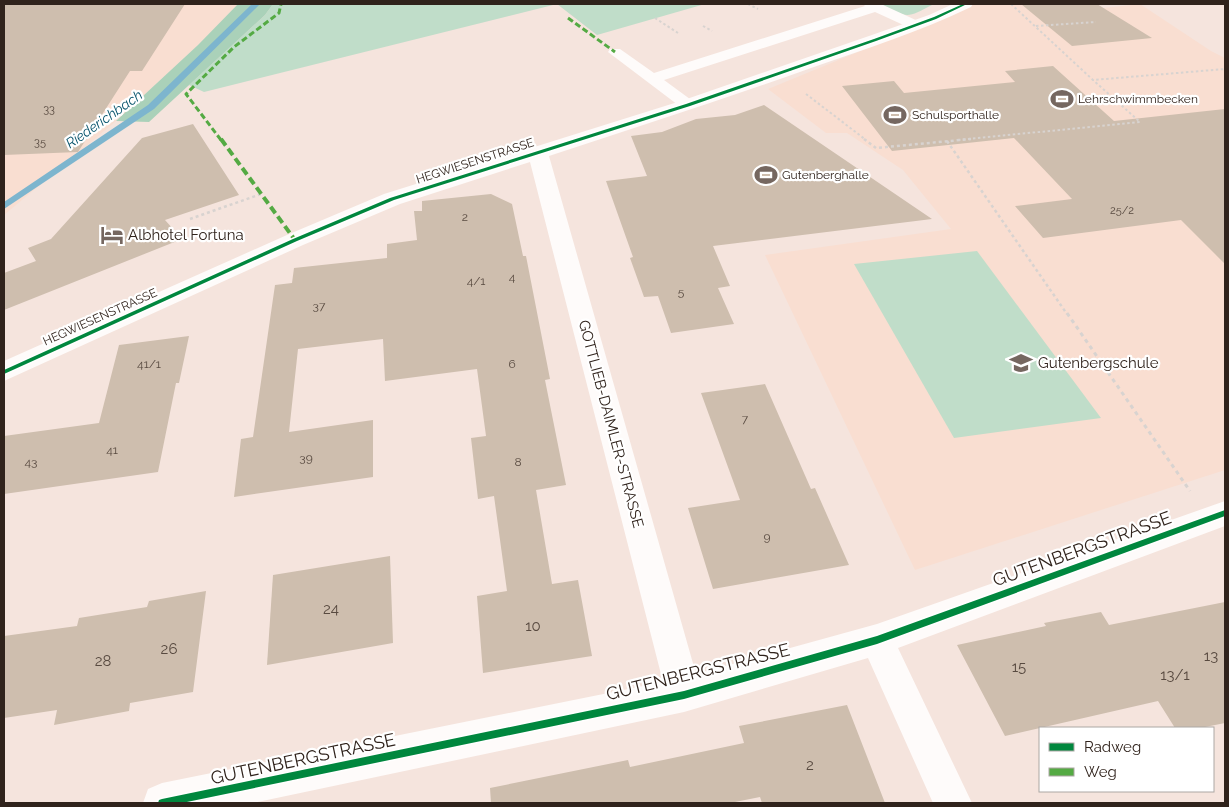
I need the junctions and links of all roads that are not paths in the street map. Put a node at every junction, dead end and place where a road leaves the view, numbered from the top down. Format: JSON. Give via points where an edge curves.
{"nodes":[{"id":1,"x":965,"y":4,"type":"edge"},
{"id":2,"x":873,"y":5,"type":"edge"},
{"id":3,"x":915,"y":25,"type":"junction"},
{"id":4,"x":615,"y":52,"type":"dead end"},
{"id":5,"x":652,"y":79,"type":"junction"},
{"id":6,"x":688,"y":105,"type":"junction"},
{"id":7,"x":538,"y":152,"type":"junction"},
{"id":8,"x":4,"y":372,"type":"edge"},
{"id":9,"x":1217,"y":515,"type":"edge"},
{"id":10,"x":877,"y":640,"type":"junction"},
{"id":11,"x":684,"y":695,"type":"junction"},
{"id":12,"x":162,"y":803,"type":"edge"},
{"id":13,"x":953,"y":803,"type":"edge"}],
"edges":[{"from":1,"to":3,"type":"street","name":"HEGWIESENSTRASSE"},
{"from":2,"to":3,"type":"lane"},
{"from":2,"to":5,"type":"lane"},
{"from":3,"to":6,"type":"street","name":"HEGWIESENSTRASSE"},
{"from":4,"to":5,"type":"lane"},
{"from":5,"to":6,"type":"lane"},
{"from":6,"to":7,"type":"street","name":"HEGWIESENSTRASSE"},
{"from":7,"to":8,"type":"street","name":"HEGWIESENSTRASSE","via":[[392,199]]},
{"from":7,"to":11,"type":"street","name":"GOTTLIEB-DAIMLER-STRASSE"},
{"from":9,"to":10,"type":"street","name":"GUTENBERGSTRASSE"},
{"from":10,"to":11,"type":"street","name":"GUTENBERGSTRASSE"},
{"from":10,"to":13,"type":"street"},
{"from":11,"to":12,"type":"street","name":"GUTENBERGSTRASSE"}]}
